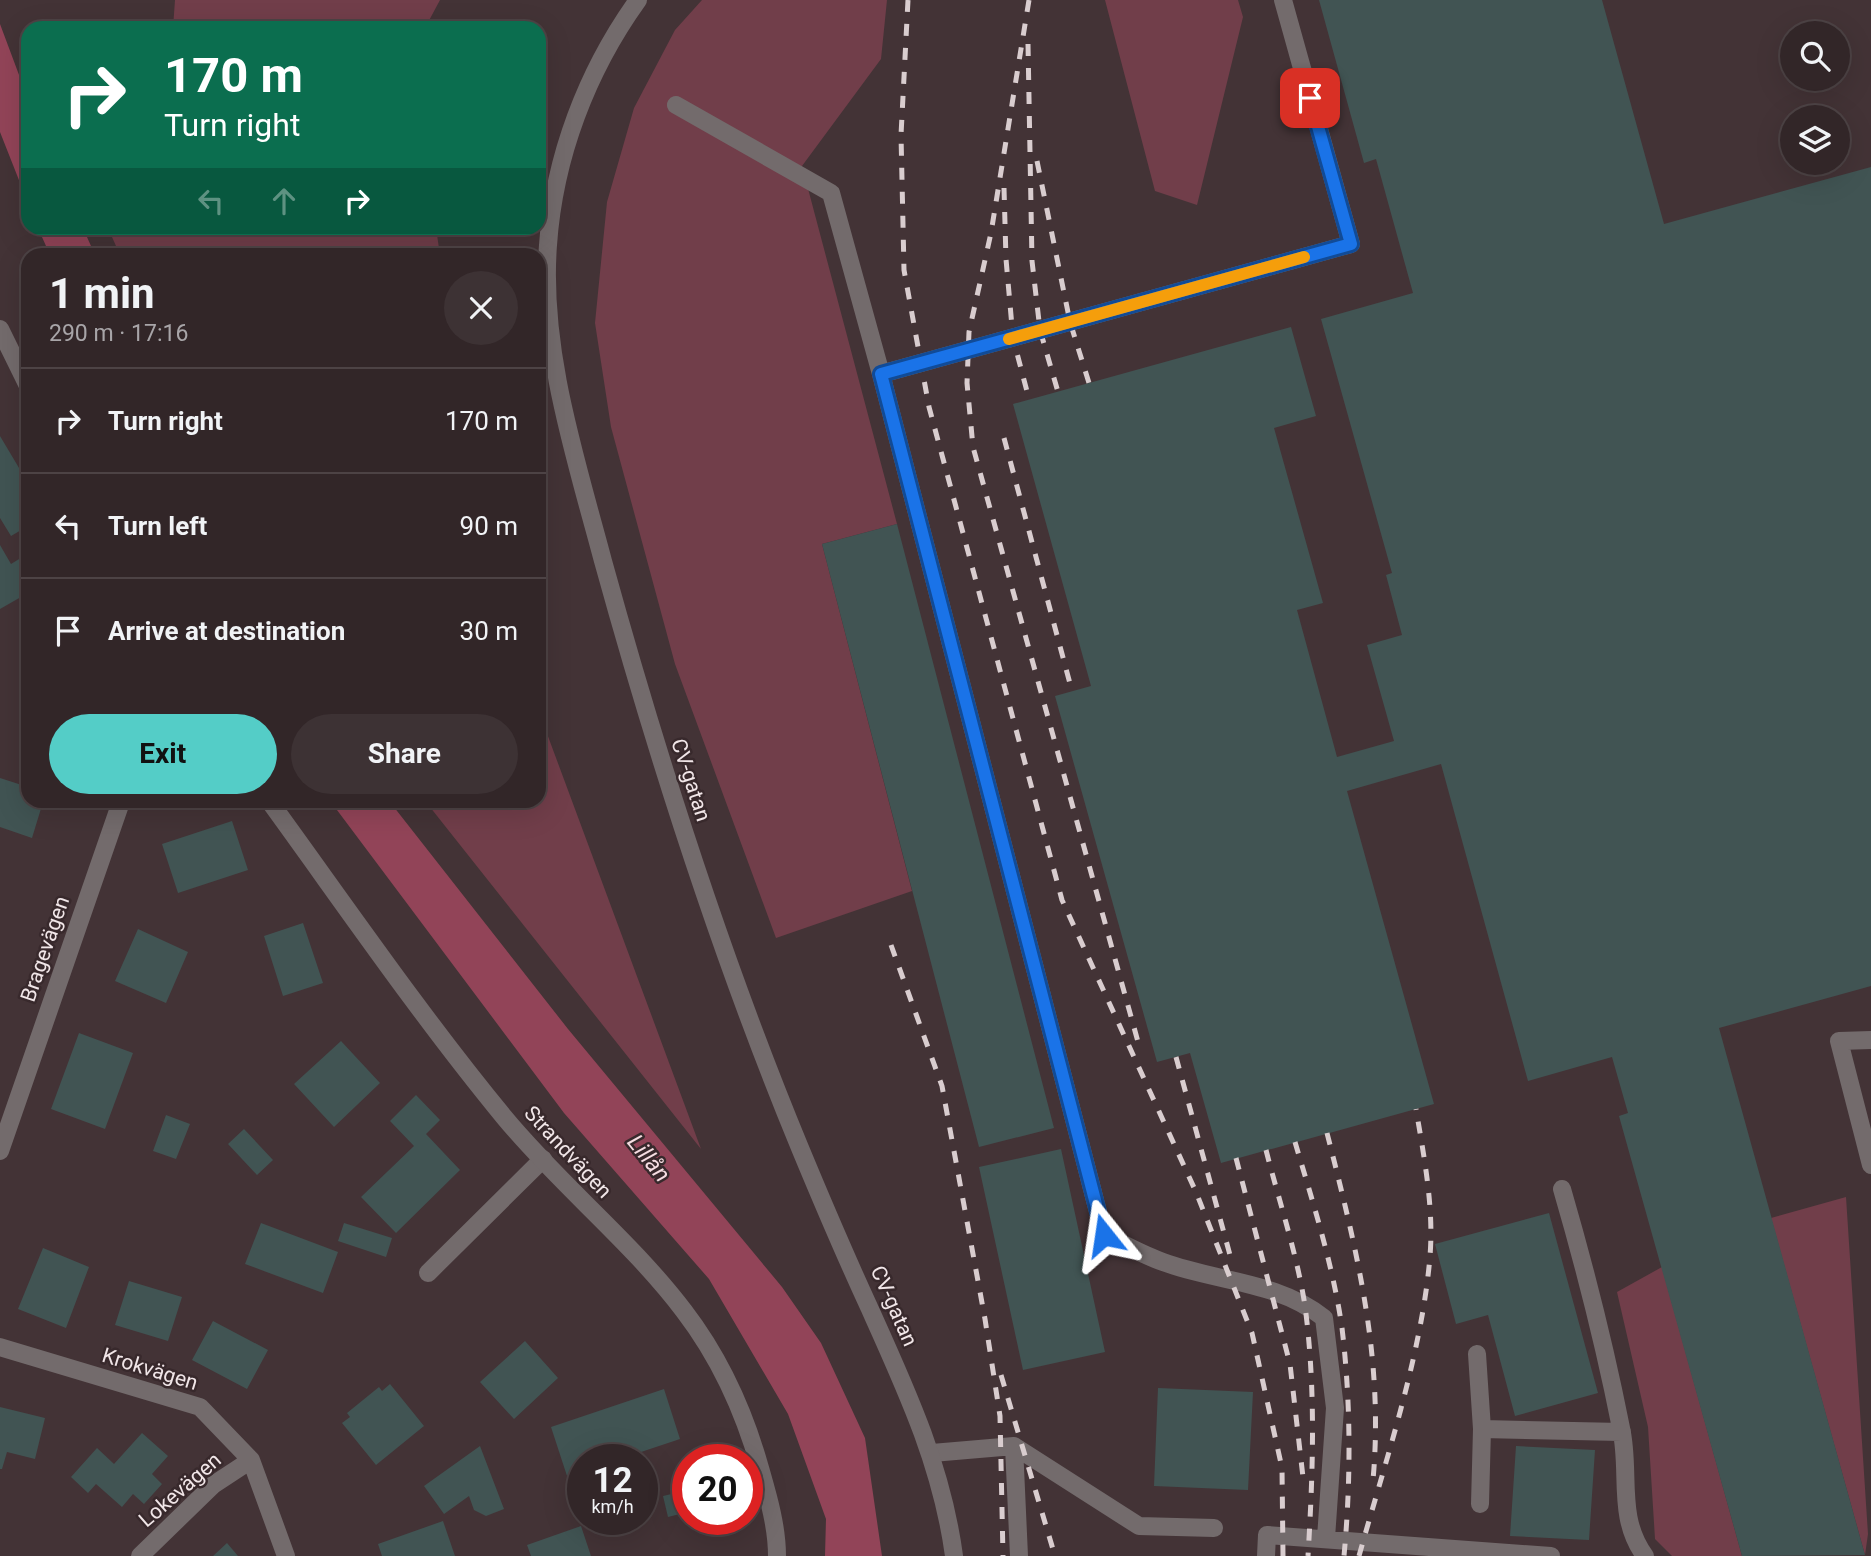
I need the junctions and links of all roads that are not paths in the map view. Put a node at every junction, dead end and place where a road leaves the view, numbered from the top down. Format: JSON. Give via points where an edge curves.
{"nodes":[{"id":1,"x":638,"y":0,"type":"edge"},
{"id":2,"x":1283,"y":0,"type":"edge"},
{"id":3,"x":676,"y":105,"type":"dead end"},
{"id":4,"x":0,"y":329,"type":"edge"},
{"id":5,"x":21,"y":372,"type":"edge"},
{"id":6,"x":881,"y":374,"type":"junction"},
{"id":7,"x":119,"y":808,"type":"edge"},
{"id":8,"x":274,"y":808,"type":"edge"},
{"id":9,"x":1871,"y":1040,"type":"edge"},
{"id":10,"x":0,"y":1151,"type":"edge"},
{"id":11,"x":543,"y":1159,"type":"junction"},
{"id":12,"x":1871,"y":1165,"type":"edge"},
{"id":13,"x":1562,"y":1189,"type":"dead end"},
{"id":14,"x":428,"y":1273,"type":"dead end"},
{"id":15,"x":0,"y":1347,"type":"edge"},
{"id":16,"x":1477,"y":1354,"type":"dead end"},
{"id":17,"x":1482,"y":1429,"type":"junction"},
{"id":18,"x":1622,"y":1432,"type":"junction"},
{"id":19,"x":1014,"y":1446,"type":"junction"},
{"id":20,"x":932,"y":1453,"type":"junction"},
{"id":21,"x":251,"y":1460,"type":"junction"},
{"id":22,"x":1480,"y":1504,"type":"dead end"},
{"id":23,"x":1214,"y":1528,"type":"dead end"},
{"id":24,"x":1326,"y":1538,"type":"junction"},
{"id":25,"x":1390,"y":1549,"type":"edge"},
{"id":26,"x":140,"y":1556,"type":"edge"},
{"id":27,"x":286,"y":1556,"type":"edge"},
{"id":28,"x":778,"y":1556,"type":"edge"},
{"id":29,"x":954,"y":1556,"type":"edge"},
{"id":30,"x":1019,"y":1556,"type":"edge"},
{"id":31,"x":1266,"y":1556,"type":"edge"},
{"id":32,"x":1551,"y":1556,"type":"edge"},
{"id":33,"x":1645,"y":1556,"type":"edge"}],
"edges":[{"from":1,"to":20,"type":"street","name":"CV-gatan","via":[[594,73],[562,157],[548,245],[547,301],[553,356],[627,647],[709,907],[799,1146]]},
{"from":2,"to":6,"type":"street","via":[[1351,244]]},
{"from":3,"to":6,"type":"street","via":[[831,193]]},
{"from":4,"to":5,"type":"street"},
{"from":6,"to":24,"type":"street","via":[[1104,1235],[1164,1262],[1304,1303],[1324,1318],[1335,1408]]},
{"from":7,"to":10,"type":"street","name":"Bragevägen"},
{"from":8,"to":11,"type":"street","name":"Strandvägen","via":[[505,1118]]},
{"from":9,"to":12,"type":"street","via":[[1839,1041]]},
{"from":11,"to":14,"type":"street"},
{"from":11,"to":28,"type":"street","name":"Strandvägen","via":[[629,1248],[684,1311],[708,1347],[738,1402],[769,1499]]},
{"from":13,"to":18,"type":"street","via":[[1591,1287]]},
{"from":15,"to":21,"type":"street","name":"Krokvägen","via":[[200,1407]]},
{"from":16,"to":17,"type":"street"},
{"from":17,"to":18,"type":"street"},
{"from":17,"to":22,"type":"street"},
{"from":18,"to":33,"type":"street","via":[[1625,1503],[1633,1540]]},
{"from":19,"to":20,"type":"street"},
{"from":19,"to":23,"type":"street","via":[[1139,1527]]},
{"from":19,"to":30,"type":"street"},
{"from":20,"to":29,"type":"street","name":"CV-gatan"},
{"from":21,"to":26,"type":"street","name":"Lokevägen","via":[[213,1485]]},
{"from":21,"to":27,"type":"street","name":"Krokvägen"},
{"from":24,"to":25,"type":"street"},
{"from":24,"to":31,"type":"street","via":[[1267,1535]]},
{"from":25,"to":32,"type":"street"}]}
